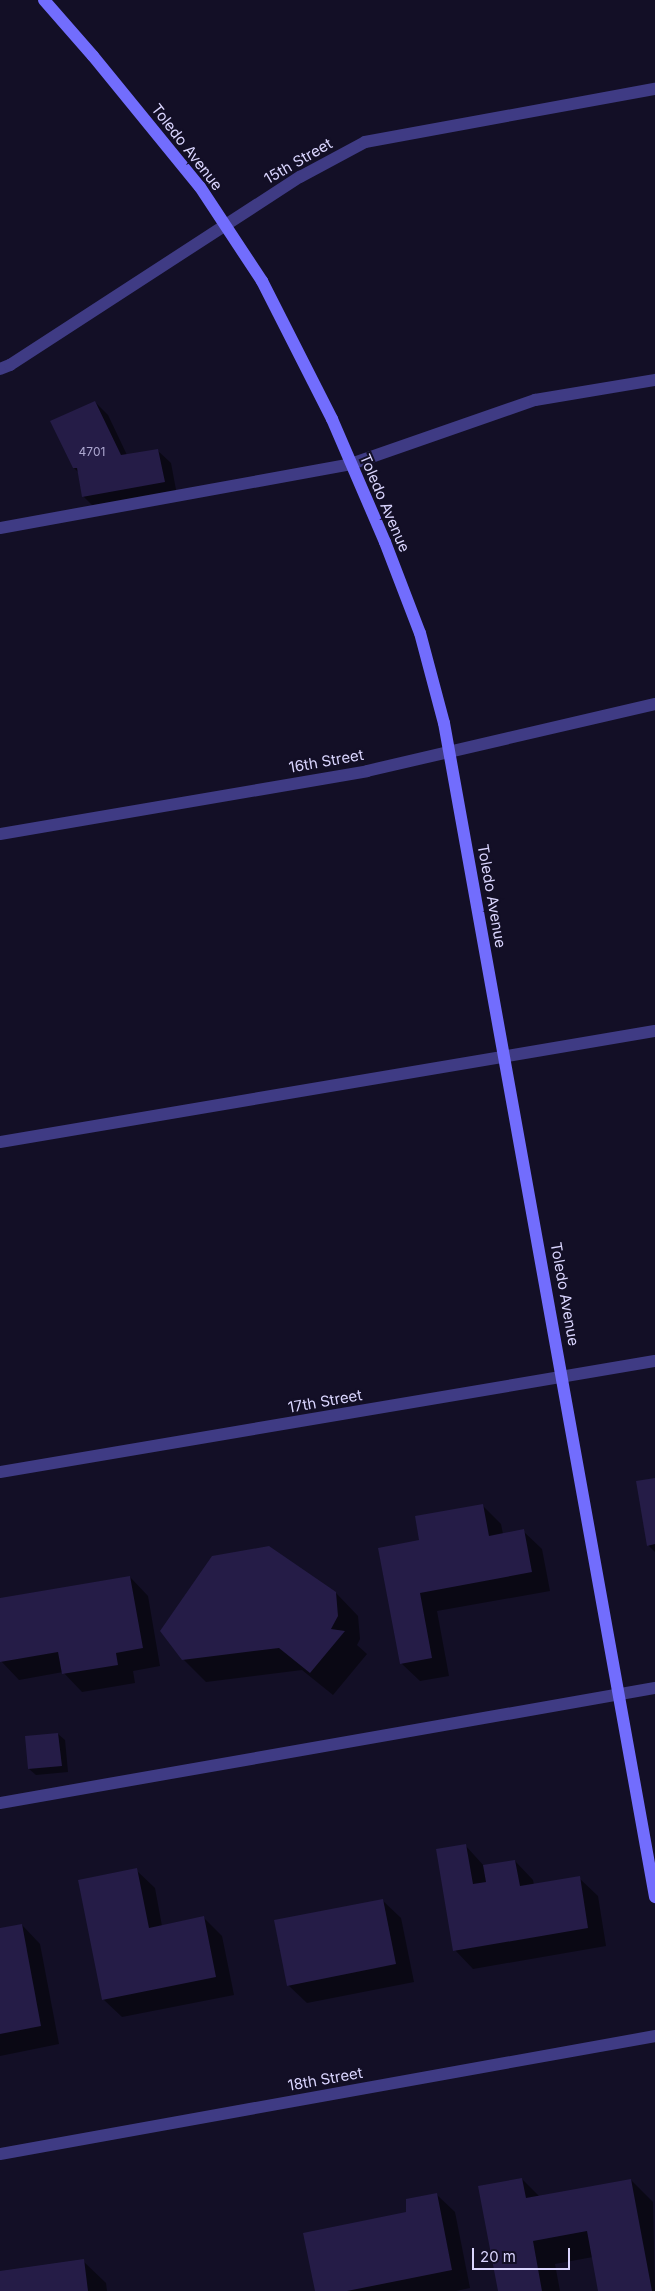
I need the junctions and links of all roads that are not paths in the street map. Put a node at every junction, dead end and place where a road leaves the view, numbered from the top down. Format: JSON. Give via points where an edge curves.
{"nodes":[{"id":1,"x":44,"y":0,"type":"edge"},
{"id":2,"x":655,"y":89,"type":"edge"},
{"id":3,"x":225,"y":226,"type":"junction"},
{"id":4,"x":0,"y":369,"type":"edge"},
{"id":5,"x":655,"y":380,"type":"edge"},
{"id":6,"x":351,"y":464,"type":"junction"},
{"id":7,"x":0,"y":528,"type":"edge"},
{"id":8,"x":655,"y":704,"type":"edge"},
{"id":9,"x":449,"y":751,"type":"junction"},
{"id":10,"x":0,"y":834,"type":"edge"},
{"id":11,"x":655,"y":1031,"type":"edge"},
{"id":12,"x":505,"y":1058,"type":"junction"},
{"id":13,"x":0,"y":1142,"type":"edge"},
{"id":14,"x":655,"y":1361,"type":"edge"},
{"id":15,"x":563,"y":1377,"type":"junction"},
{"id":16,"x":0,"y":1472,"type":"edge"},
{"id":17,"x":655,"y":1688,"type":"edge"},
{"id":18,"x":619,"y":1694,"type":"junction"},
{"id":19,"x":0,"y":1803,"type":"edge"},
{"id":20,"x":655,"y":1897,"type":"edge"},
{"id":21,"x":655,"y":2036,"type":"edge"},
{"id":22,"x":0,"y":2154,"type":"edge"}],
"edges":[{"from":1,"to":3,"type":"street","name":"Toledo Avenue","via":[[200,187]]},
{"from":2,"to":3,"type":"street","name":"15th Street","via":[[365,142],[300,177]]},
{"from":3,"to":4,"type":"street","name":"15th Street"},
{"from":3,"to":6,"type":"street","name":"Toledo Avenue","via":[[262,281],[332,419]]},
{"from":5,"to":6,"type":"street","via":[[535,400]]},
{"from":6,"to":7,"type":"street"},
{"from":6,"to":9,"type":"street","name":"Toledo Avenue","via":[[420,633]]},
{"from":8,"to":9,"type":"street","name":"16th Street"},
{"from":9,"to":10,"type":"street","name":"16th Street","via":[[366,771]]},
{"from":9,"to":12,"type":"street","name":"Toledo Avenue"},
{"from":11,"to":12,"type":"street"},
{"from":12,"to":13,"type":"street"},
{"from":12,"to":15,"type":"street","name":"Toledo Avenue"},
{"from":14,"to":15,"type":"street","name":"17th Street"},
{"from":15,"to":16,"type":"street","name":"17th Street"},
{"from":15,"to":18,"type":"street","name":"Toledo Avenue"},
{"from":17,"to":18,"type":"street"},
{"from":18,"to":19,"type":"street"},
{"from":18,"to":20,"type":"street","name":"Toledo Avenue"},
{"from":21,"to":22,"type":"street","name":"18th Street"}]}
